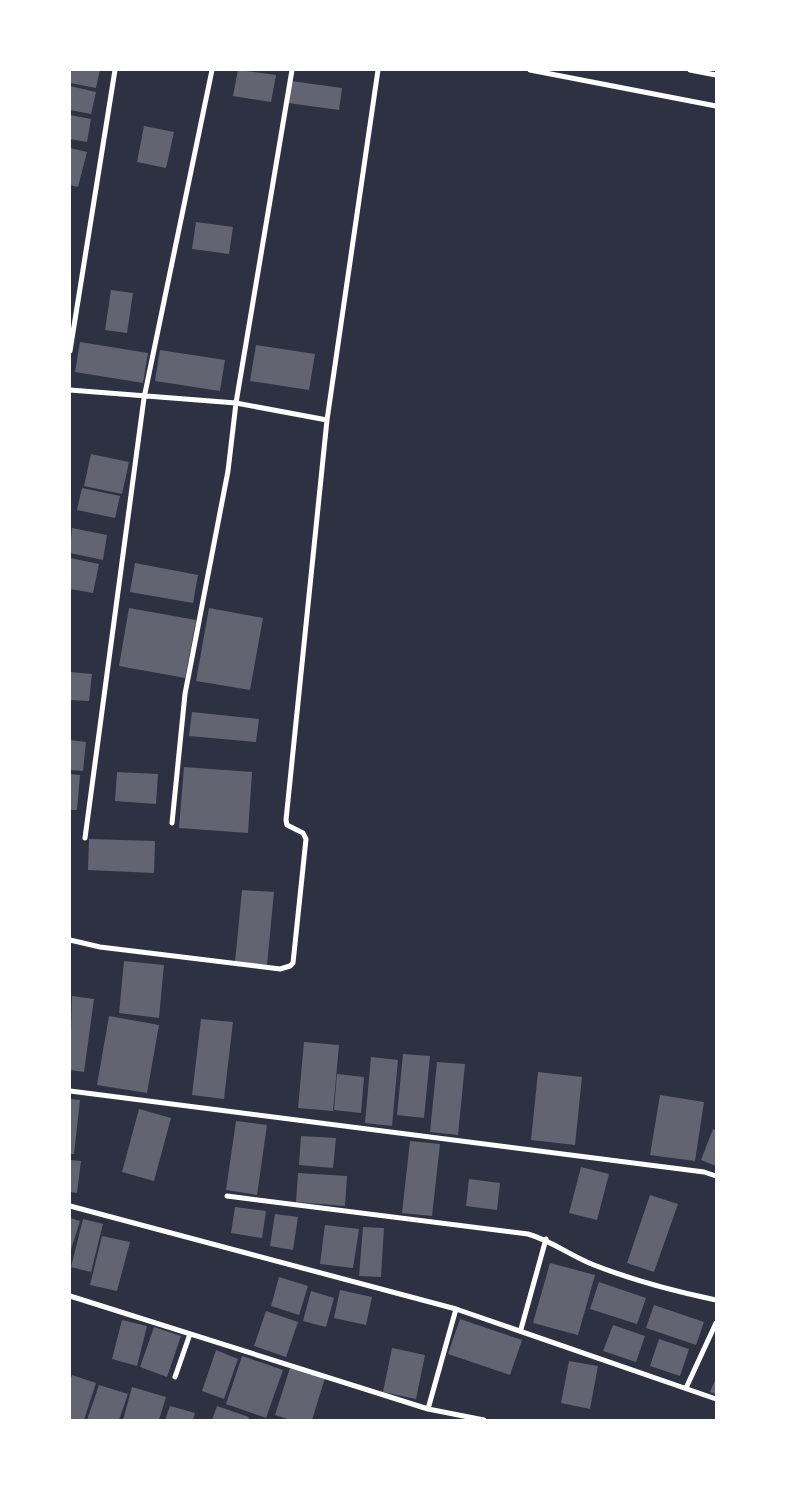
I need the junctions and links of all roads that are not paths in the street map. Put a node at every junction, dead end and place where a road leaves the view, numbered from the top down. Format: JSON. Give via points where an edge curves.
{"nodes":[{"id":1,"x":115,"y":70,"type":"edge"},
{"id":2,"x":212,"y":70,"type":"edge"},
{"id":3,"x":292,"y":70,"type":"edge"},
{"id":4,"x":378,"y":70,"type":"edge"},
{"id":5,"x":530,"y":70,"type":"edge"},
{"id":6,"x":690,"y":70,"type":"edge"},
{"id":7,"x":716,"y":75,"type":"edge"},
{"id":8,"x":716,"y":106,"type":"edge"},
{"id":9,"x":70,"y":351,"type":"edge"},
{"id":10,"x":70,"y":390,"type":"edge"},
{"id":11,"x":144,"y":398,"type":"junction"},
{"id":12,"x":236,"y":404,"type":"junction"},
{"id":13,"x":327,"y":420,"type":"junction"},
{"id":14,"x":172,"y":823,"type":"dead end"},
{"id":15,"x":85,"y":838,"type":"dead end"},
{"id":16,"x":70,"y":940,"type":"edge"},
{"id":17,"x":70,"y":1091,"type":"edge"},
{"id":18,"x":716,"y":1176,"type":"edge"},
{"id":19,"x":228,"y":1196,"type":"dead end"},
{"id":20,"x":70,"y":1206,"type":"edge"},
{"id":21,"x":546,"y":1239,"type":"junction"},
{"id":22,"x":70,"y":1296,"type":"edge"},
{"id":23,"x":716,"y":1300,"type":"edge"},
{"id":24,"x":456,"y":1308,"type":"junction"},
{"id":25,"x":716,"y":1323,"type":"edge"},
{"id":26,"x":521,"y":1330,"type":"junction"},
{"id":27,"x":190,"y":1334,"type":"junction"},
{"id":28,"x":175,"y":1377,"type":"dead end"},
{"id":29,"x":686,"y":1388,"type":"junction"},
{"id":30,"x":716,"y":1399,"type":"edge"},
{"id":31,"x":428,"y":1409,"type":"junction"},
{"id":32,"x":484,"y":1420,"type":"edge"}],
"edges":[{"from":1,"to":9,"type":"street"},
{"from":2,"to":11,"type":"street"},
{"from":3,"to":12,"type":"street"},
{"from":4,"to":13,"type":"street"},
{"from":5,"to":8,"type":"street"},
{"from":6,"to":7,"type":"street"},
{"from":10,"to":11,"type":"street"},
{"from":11,"to":12,"type":"street"},
{"from":11,"to":15,"type":"street"},
{"from":12,"to":13,"type":"street"},
{"from":12,"to":14,"type":"street","via":[[228,471],[185,694]]},
{"from":13,"to":16,"type":"street","via":[[286,820],[287,825],[306,839],[293,963],[280,969],[100,947]]},
{"from":17,"to":18,"type":"street"},
{"from":19,"to":21,"type":"street","via":[[528,1234]]},
{"from":20,"to":24,"type":"street"},
{"from":21,"to":23,"type":"street","via":[[592,1264],[653,1287]]},
{"from":21,"to":26,"type":"street"},
{"from":22,"to":27,"type":"street"},
{"from":24,"to":26,"type":"street"},
{"from":24,"to":31,"type":"street"},
{"from":25,"to":29,"type":"street"},
{"from":26,"to":29,"type":"street"},
{"from":27,"to":28,"type":"street"},
{"from":27,"to":31,"type":"street"},
{"from":29,"to":30,"type":"street"},
{"from":31,"to":32,"type":"street"}]}
